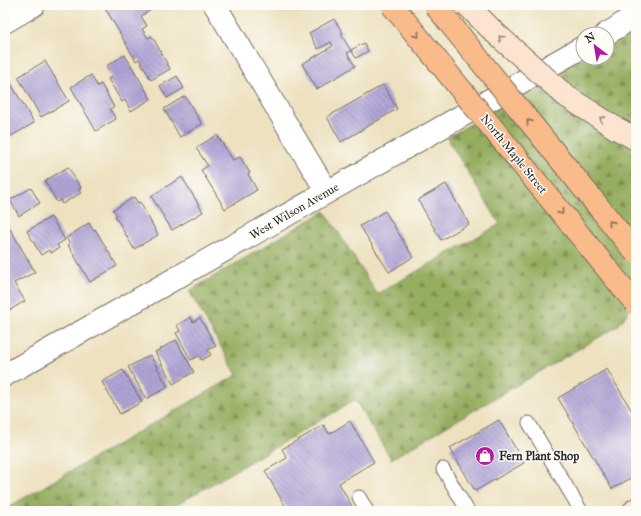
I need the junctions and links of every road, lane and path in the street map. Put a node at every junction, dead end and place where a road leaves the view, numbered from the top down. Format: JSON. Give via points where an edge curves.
{"nodes":[{"id":1,"x":34,"y":5,"type":"edge"},
{"id":2,"x":215,"y":5,"type":"edge"},
{"id":3,"x":392,"y":5,"type":"edge"},
{"id":4,"x":435,"y":5,"type":"edge"},
{"id":5,"x":467,"y":5,"type":"edge"},
{"id":6,"x":636,"y":14,"type":"edge"},
{"id":7,"x":5,"y":22,"type":"edge"},
{"id":8,"x":615,"y":30,"type":"edge"},
{"id":9,"x":575,"y":52,"type":"edge"},
{"id":10,"x":636,"y":138,"type":"edge"},
{"id":11,"x":327,"y":192,"type":"junction"},
{"id":12,"x":636,"y":253,"type":"edge"},
{"id":13,"x":636,"y":304,"type":"edge"},
{"id":14,"x":5,"y":375,"type":"edge"},
{"id":15,"x":529,"y":423,"type":"dead end"},
{"id":16,"x":443,"y":469,"type":"dead end"},
{"id":17,"x":359,"y":497,"type":"dead end"},
{"id":18,"x":367,"y":511,"type":"edge"},
{"id":19,"x":468,"y":511,"type":"edge"},
{"id":20,"x":581,"y":511,"type":"edge"}],
"edges":[{"from":1,"to":7,"type":"street"},
{"from":2,"to":11,"type":"street"},
{"from":3,"to":13,"type":"main road","name":"North Maple Street","one_way":true,"bridge":true},
{"from":12,"to":4,"type":"main road","one_way":true,"bridge":true},
{"from":10,"to":5,"type":"main road","one_way":true,"bridge":true,"via":[[566,96]]},
{"from":6,"to":8,"type":"street"},
{"from":9,"to":11,"type":"street","name":"West Wilson Avenue"},
{"from":11,"to":14,"type":"street","name":"West Wilson Avenue"},
{"from":15,"to":20,"type":"lane"},
{"from":16,"to":19,"type":"lane"},
{"from":17,"to":18,"type":"lane"}]}
